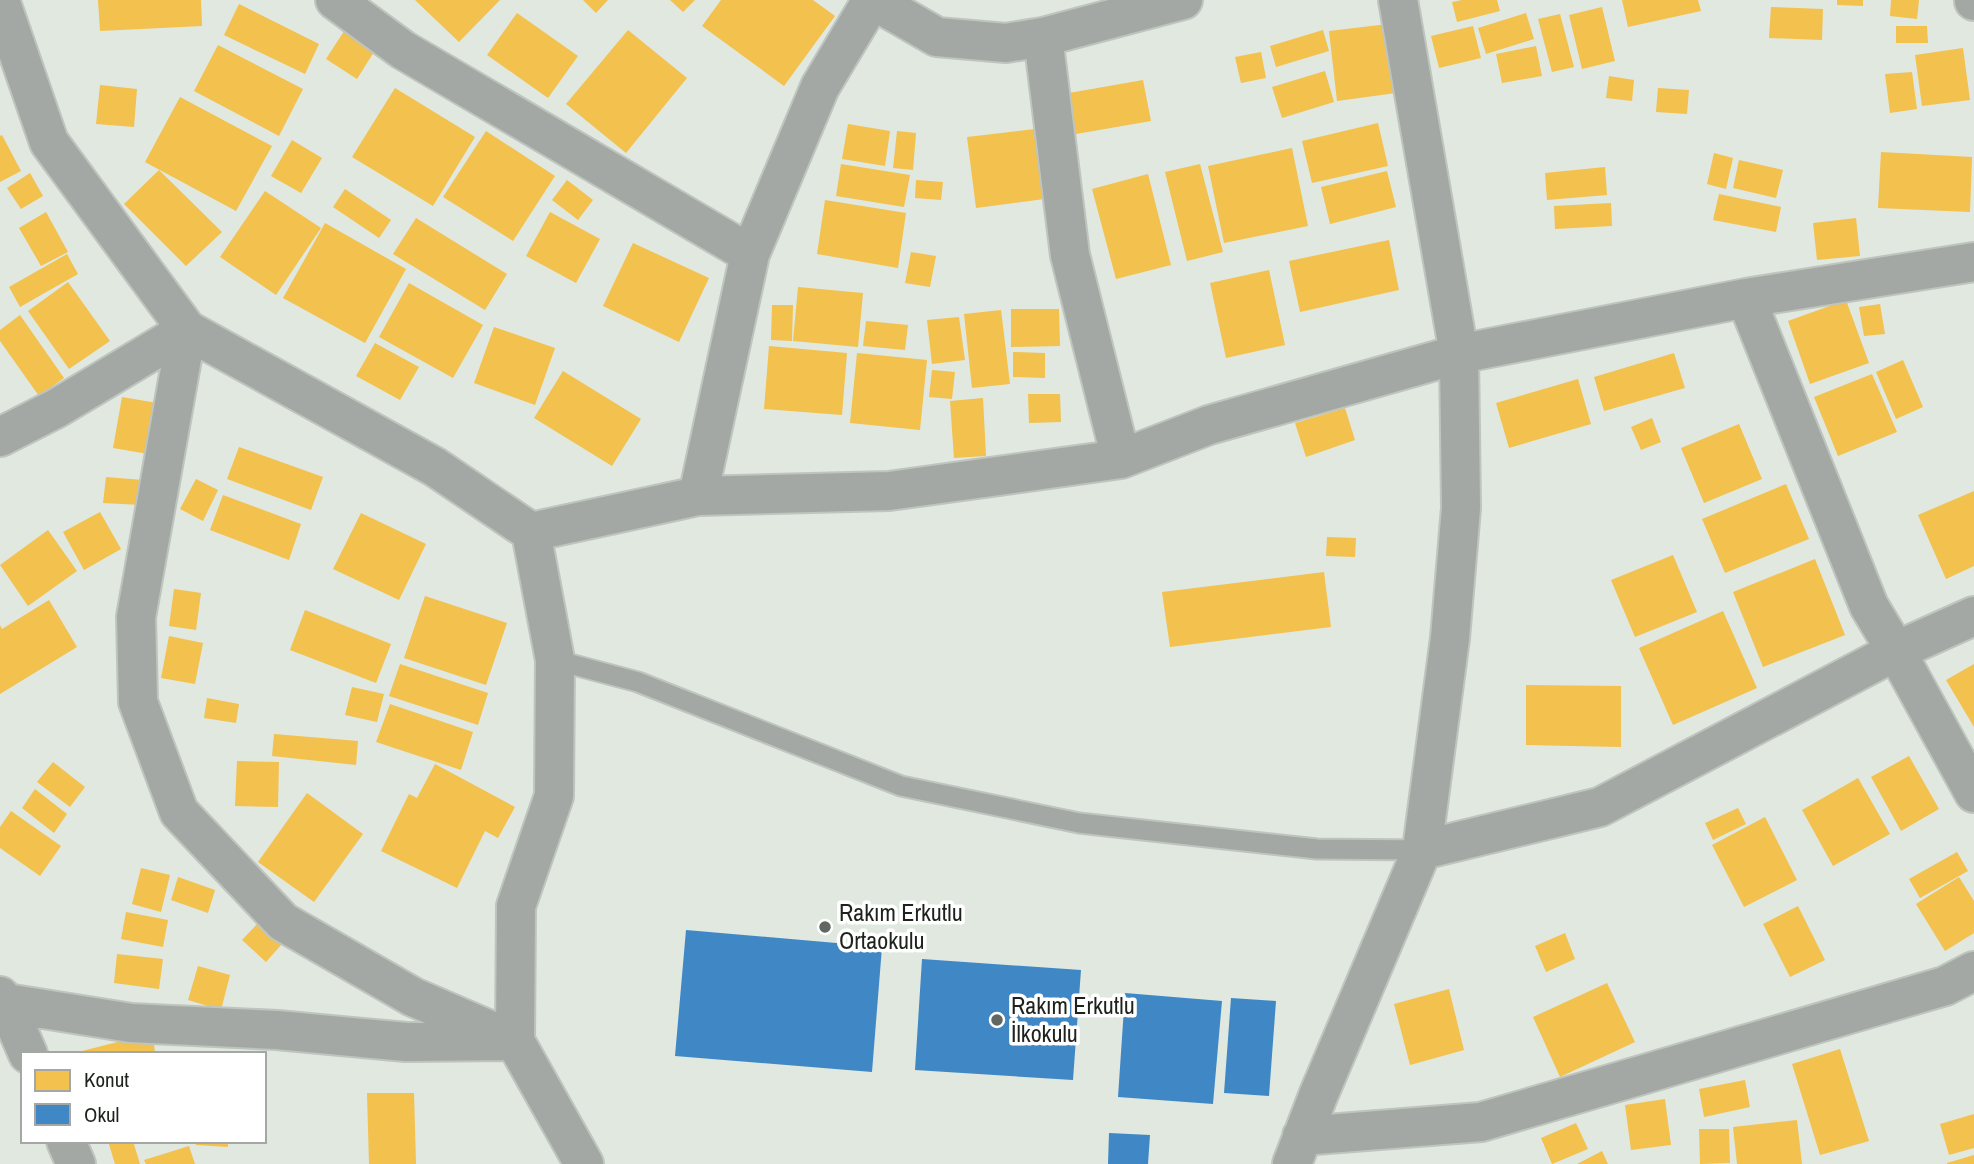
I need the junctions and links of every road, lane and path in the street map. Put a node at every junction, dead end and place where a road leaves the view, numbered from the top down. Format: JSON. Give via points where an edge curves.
{"nodes":[{"id":1,"x":0,"y":0,"type":"edge"},
{"id":2,"x":335,"y":0,"type":"edge"},
{"id":3,"x":872,"y":0,"type":"edge"},
{"id":4,"x":1183,"y":0,"type":"edge"},
{"id":5,"x":1398,"y":0,"type":"edge"},
{"id":6,"x":1043,"y":37,"type":"junction"},
{"id":7,"x":750,"y":254,"type":"junction"},
{"id":8,"x":1974,"y":262,"type":"edge"},
{"id":9,"x":1746,"y":298,"type":"junction"},
{"id":10,"x":187,"y":330,"type":"junction"},
{"id":11,"x":1459,"y":354,"type":"junction"},
{"id":12,"x":0,"y":437,"type":"edge"},
{"id":13,"x":1121,"y":459,"type":"junction"},
{"id":14,"x":698,"y":496,"type":"junction"},
{"id":15,"x":531,"y":532,"type":"junction"},
{"id":16,"x":1974,"y":616,"type":"edge"},
{"id":17,"x":1896,"y":651,"type":"junction"},
{"id":18,"x":555,"y":660,"type":"junction"},
{"id":19,"x":1974,"y":793,"type":"edge"},
{"id":20,"x":1422,"y":850,"type":"junction"},
{"id":21,"x":1974,"y":971,"type":"edge"},
{"id":22,"x":3,"y":1000,"type":"edge"},
{"id":23,"x":515,"y":1041,"type":"junction"},
{"id":24,"x":27,"y":1052,"type":"edge"},
{"id":25,"x":67,"y":1143,"type":"edge"},
{"id":26,"x":1297,"y":1150,"type":"edge"},
{"id":27,"x":76,"y":1164,"type":"edge"},
{"id":28,"x":584,"y":1164,"type":"edge"}],
"edges":[{"from":1,"to":10,"type":"street","via":[[49,142]]},
{"from":2,"to":7,"type":"street","via":[[403,50]]},
{"from":3,"to":6,"type":"street","via":[[937,37],[1006,43]]},
{"from":3,"to":7,"type":"street","via":[[820,87]]},
{"from":4,"to":6,"type":"street"},
{"from":5,"to":11,"type":"street"},
{"from":6,"to":13,"type":"street","via":[[1070,255]]},
{"from":7,"to":14,"type":"street"},
{"from":8,"to":9,"type":"street"},
{"from":9,"to":11,"type":"street"},
{"from":9,"to":17,"type":"street","via":[[1869,606]]},
{"from":10,"to":12,"type":"street"},
{"from":10,"to":15,"type":"street","via":[[435,467]]},
{"from":10,"to":23,"type":"street","via":[[136,617],[138,702],[179,812],[283,922],[413,997]]},
{"from":11,"to":13,"type":"street","via":[[1209,425]]},
{"from":11,"to":20,"type":"street","via":[[1461,508],[1450,638]]},
{"from":13,"to":14,"type":"street","via":[[889,491]]},
{"from":14,"to":15,"type":"street"},
{"from":15,"to":18,"type":"street"},
{"from":16,"to":17,"type":"street"},
{"from":17,"to":19,"type":"street"},
{"from":17,"to":20,"type":"street","via":[[1600,807]]},
{"from":18,"to":20,"type":"lane","via":[[638,682],[901,786],[1079,823],[1317,849]]},
{"from":18,"to":23,"type":"street","via":[[554,796],[516,906]]},
{"from":20,"to":26,"type":"street"},
{"from":21,"to":26,"type":"street","via":[[1945,986],[1481,1122]]},
{"from":22,"to":23,"type":"street","via":[[131,1023],[406,1042]]},
{"from":22,"to":24,"type":"street"},
{"from":23,"to":28,"type":"street"},
{"from":25,"to":27,"type":"street"}]}
